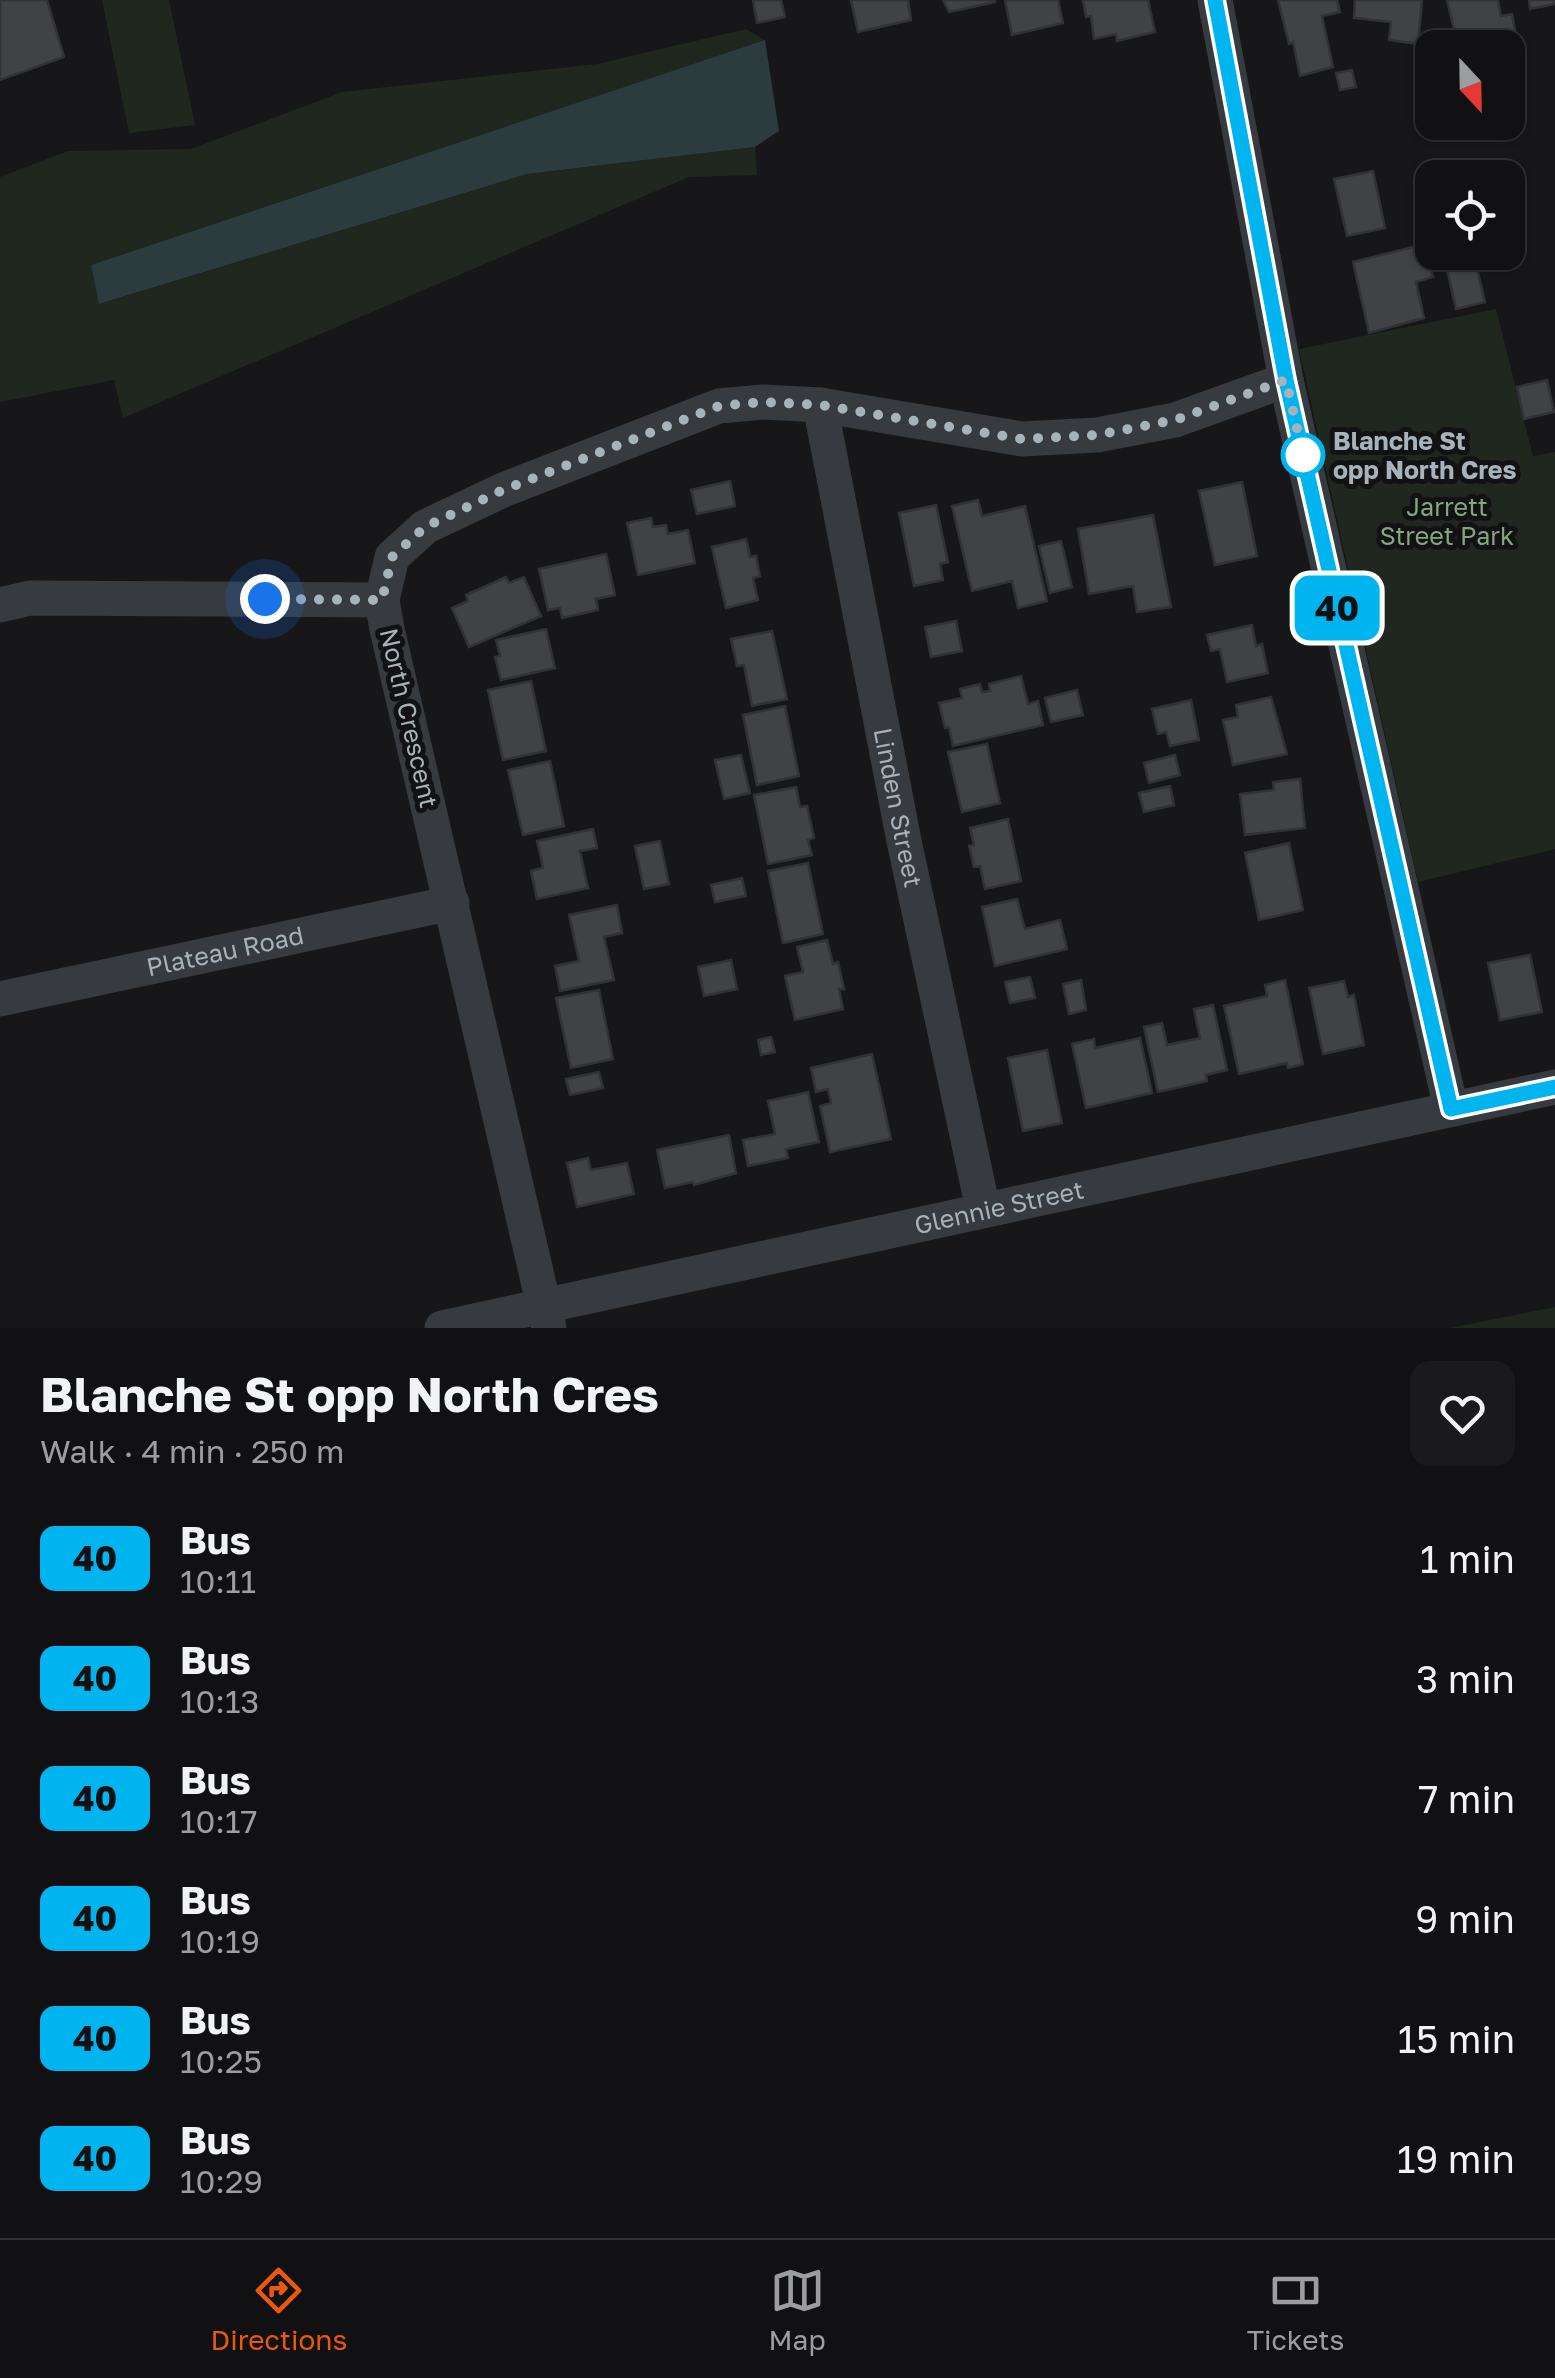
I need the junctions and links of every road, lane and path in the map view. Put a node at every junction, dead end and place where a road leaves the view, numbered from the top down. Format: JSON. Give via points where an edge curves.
{"nodes":[{"id":1,"x":1215,"y":0,"type":"edge"},
{"id":2,"x":1286,"y":380,"type":"junction"},
{"id":3,"x":820,"y":405,"type":"junction"},
{"id":4,"x":382,"y":600,"type":"junction"},
{"id":5,"x":0,"y":604,"type":"edge"},
{"id":6,"x":452,"y":903,"type":"junction"},
{"id":7,"x":0,"y":998,"type":"edge"},
{"id":8,"x":1555,"y":1086,"type":"edge"},
{"id":9,"x":1451,"y":1109,"type":"junction"},
{"id":10,"x":983,"y":1209,"type":"junction"},
{"id":11,"x":545,"y":1317,"type":"edge"},
{"id":12,"x":442,"y":1328,"type":"edge"}],
"edges":[{"from":1,"to":2,"type":"street"},
{"from":2,"to":3,"type":"street","name":"North Crescent","via":[[1175,420],[1060,437],[1022,439]]},
{"from":2,"to":9,"type":"street"},
{"from":3,"to":4,"type":"street","name":"North Crescent","via":[[719,406],[503,490],[425,527],[392,557]]},
{"from":3,"to":10,"type":"street","name":"Linden Street"},
{"from":4,"to":5,"type":"street","via":[[30,598]]},
{"from":4,"to":6,"type":"street","name":"North Crescent"},
{"from":6,"to":7,"type":"street","name":"Plateau Road"},
{"from":6,"to":11,"type":"street","name":"North Crescent"},
{"from":8,"to":9,"type":"street","name":"Glennie Street"},
{"from":9,"to":10,"type":"street","name":"Glennie Street"},
{"from":10,"to":11,"type":"street","name":"Glennie Street"},
{"from":11,"to":12,"type":"street","name":"Glennie Street"}]}
